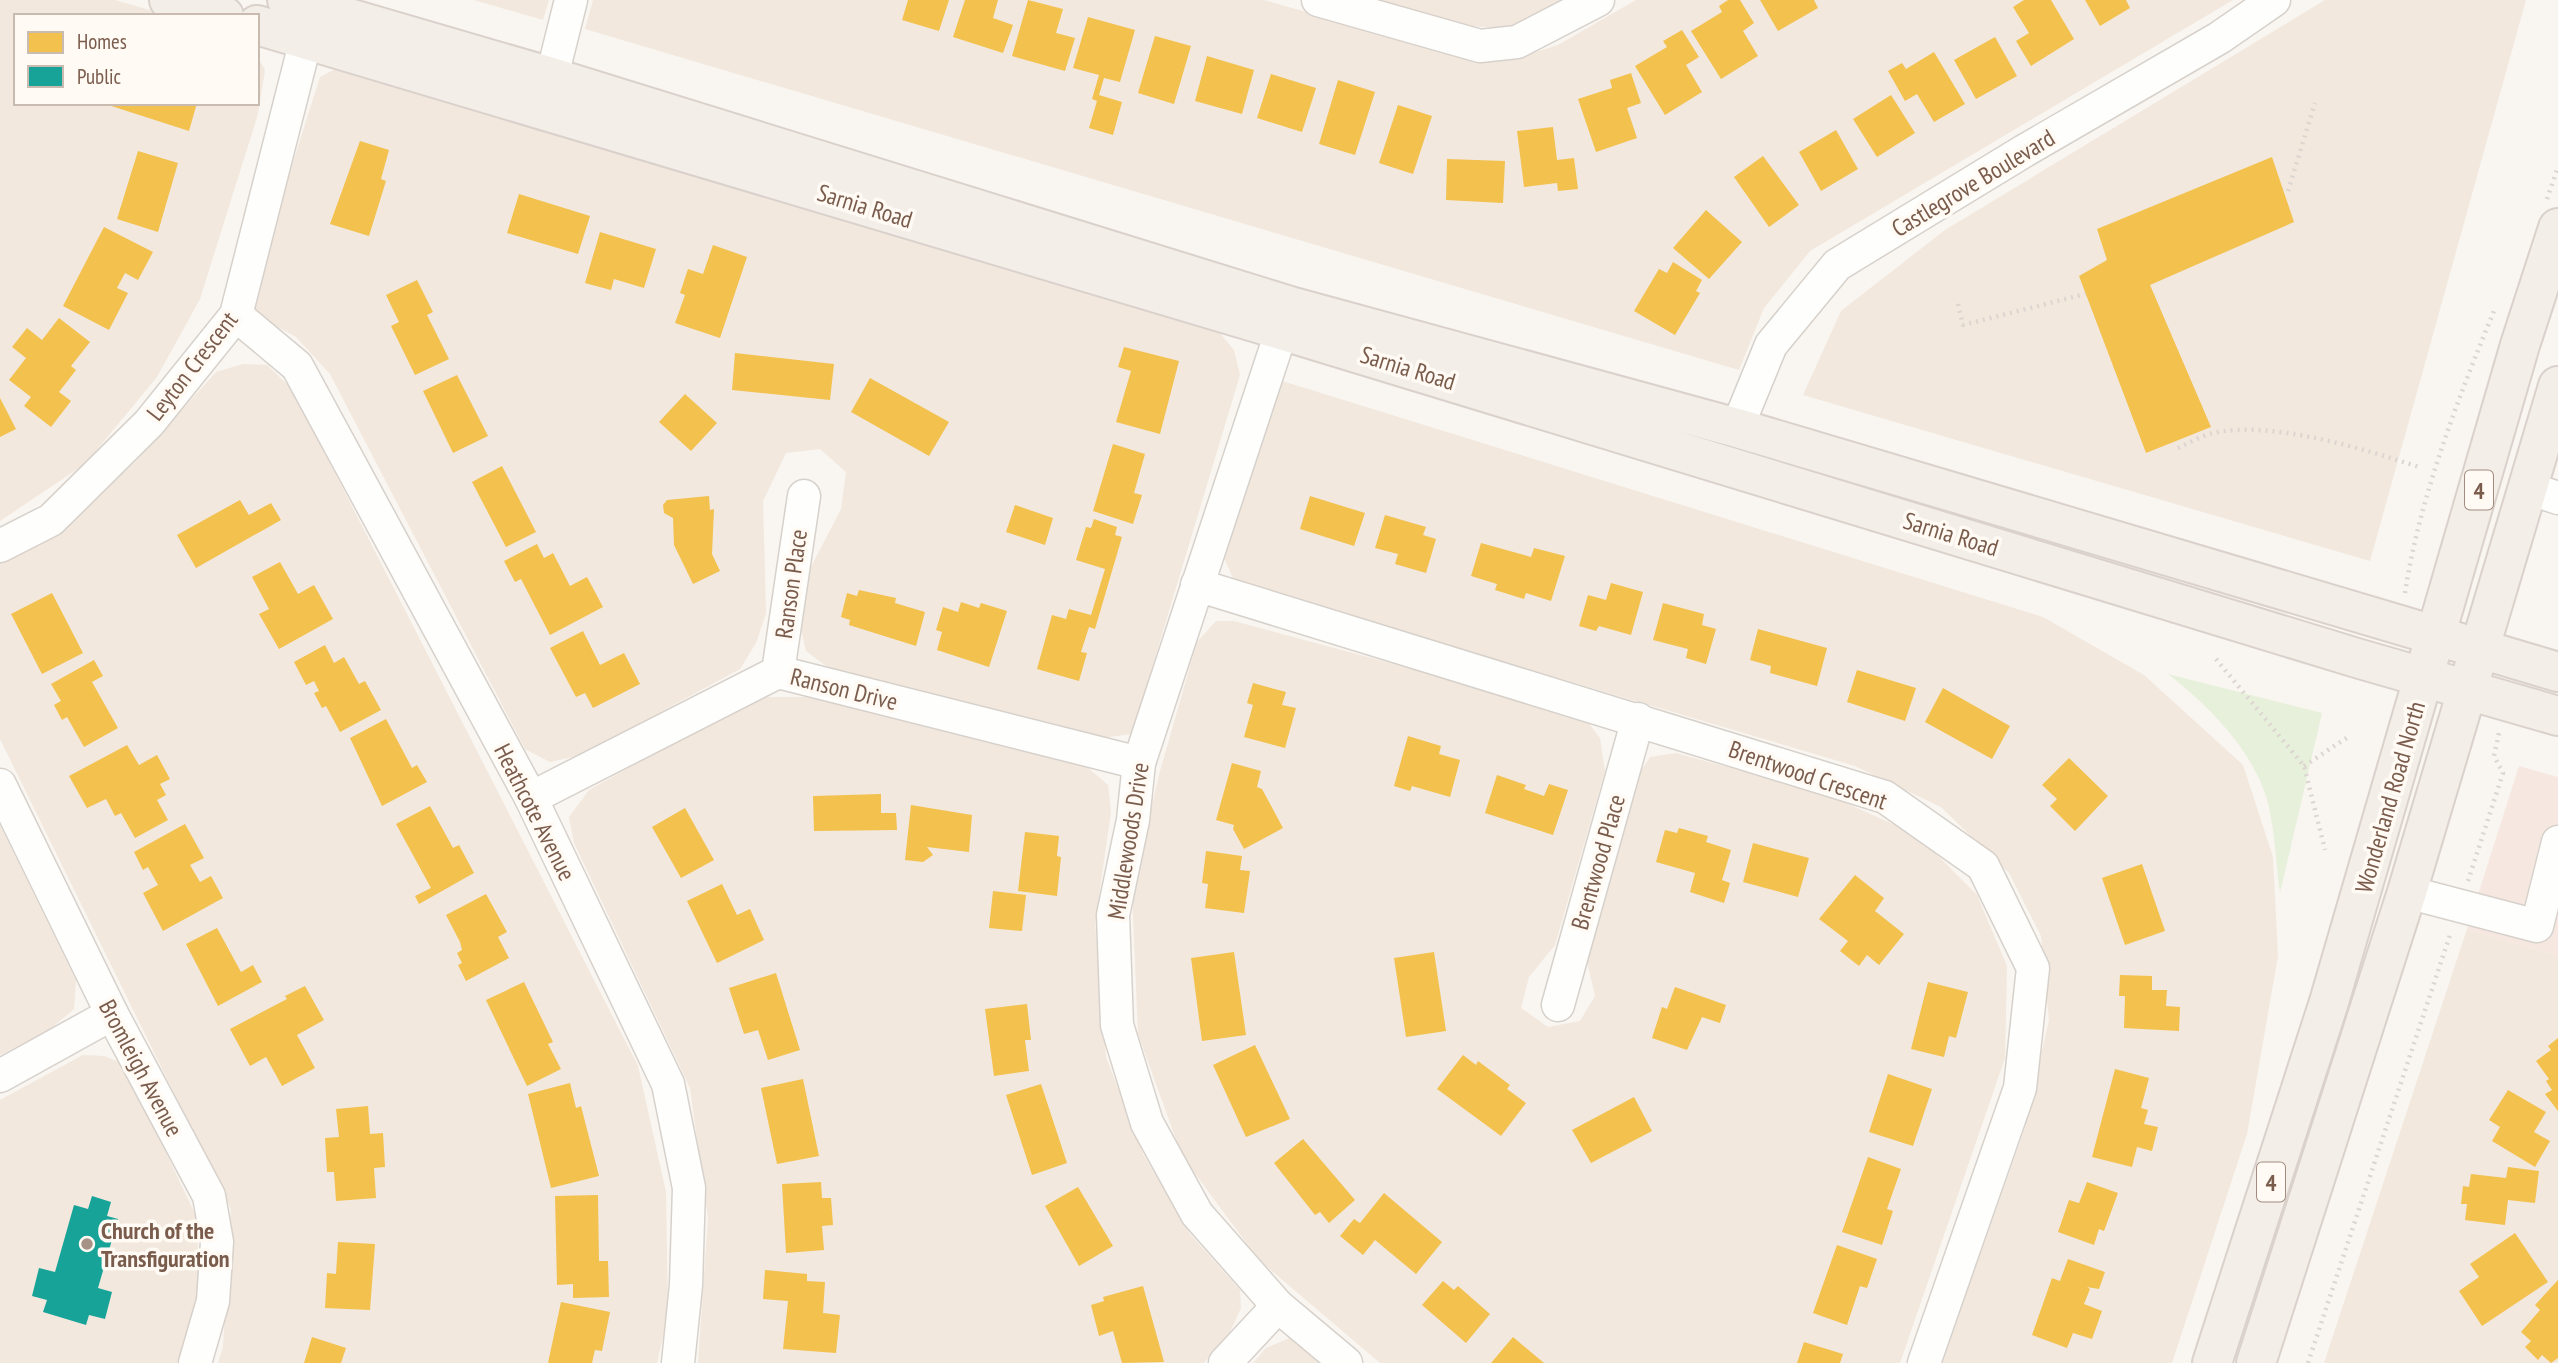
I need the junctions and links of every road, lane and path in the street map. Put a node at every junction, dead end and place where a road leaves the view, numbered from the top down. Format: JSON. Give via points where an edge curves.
{"nodes":[{"id":1,"x":169,"y":0,"type":"edge"},
{"id":2,"x":571,"y":0,"type":"edge"},
{"id":3,"x":1318,"y":0,"type":"edge"},
{"id":4,"x":1598,"y":0,"type":"edge"},
{"id":5,"x":2274,"y":0,"type":"edge"},
{"id":6,"x":216,"y":14,"type":"edge"},
{"id":7,"x":302,"y":16,"type":"edge"},
{"id":8,"x":259,"y":26,"type":"edge"},
{"id":9,"x":547,"y":93,"type":"junction"},
{"id":10,"x":2315,"y":103,"type":"dead end"},
{"id":11,"x":2288,"y":191,"type":"dead end"},
{"id":12,"x":2558,"y":228,"type":"edge"},
{"id":13,"x":2085,"y":294,"type":"dead end"},
{"id":14,"x":1958,"y":304,"type":"dead end"},
{"id":15,"x":236,"y":315,"type":"junction"},
{"id":16,"x":1286,"y":318,"type":"junction"},
{"id":17,"x":2558,"y":386,"type":"edge"},
{"id":18,"x":1737,"y":428,"type":"junction"},
{"id":19,"x":2178,"y":448,"type":"dead end"},
{"id":20,"x":2419,"y":467,"type":"dead end"},
{"id":21,"x":2543,"y":493,"type":"edge"},
{"id":22,"x":804,"y":496,"type":"dead end"},
{"id":23,"x":0,"y":547,"type":"edge"},
{"id":24,"x":1197,"y":585,"type":"junction"},
{"id":25,"x":2438,"y":635,"type":"junction"},
{"id":26,"x":2481,"y":649,"type":"junction"},
{"id":27,"x":2216,"y":659,"type":"dead end"},
{"id":28,"x":778,"y":672,"type":"junction"},
{"id":29,"x":2558,"y":672,"type":"edge"},
{"id":30,"x":2424,"y":678,"type":"junction"},
{"id":31,"x":2467,"y":690,"type":"junction"},
{"id":32,"x":2558,"y":716,"type":"edge"},
{"id":33,"x":1638,"y":719,"type":"junction"},
{"id":34,"x":2500,"y":730,"type":"dead end"},
{"id":35,"x":2348,"y":737,"type":"dead end"},
{"id":36,"x":1139,"y":763,"type":"junction"},
{"id":37,"x":2304,"y":766,"type":"junction"},
{"id":38,"x":0,"y":785,"type":"edge"},
{"id":39,"x":531,"y":798,"type":"junction"},
{"id":40,"x":2558,"y":842,"type":"edge"},
{"id":41,"x":2325,"y":850,"type":"dead end"},
{"id":42,"x":2407,"y":892,"type":"junction"},
{"id":43,"x":2460,"y":904,"type":"junction"},
{"id":44,"x":1558,"y":1005,"type":"dead end"},
{"id":45,"x":112,"y":1014,"type":"junction"},
{"id":46,"x":0,"y":1076,"type":"edge"},
{"id":47,"x":1278,"y":1306,"type":"junction"},
{"id":48,"x":195,"y":1363,"type":"edge"},
{"id":49,"x":678,"y":1363,"type":"edge"},
{"id":50,"x":1226,"y":1363,"type":"edge"},
{"id":51,"x":1346,"y":1363,"type":"edge"},
{"id":52,"x":1924,"y":1363,"type":"edge"},
{"id":53,"x":2212,"y":1363,"type":"edge"},
{"id":54,"x":2256,"y":1363,"type":"edge"},
{"id":55,"x":2308,"y":1363,"type":"edge"}],
"edges":[{"from":1,"to":6,"type":"main road"},
{"from":2,"to":9,"type":"street"},
{"from":3,"to":4,"type":"street","via":[[1480,46],[1517,42]]},
{"from":5,"to":18,"type":"street","name":"Castlegrove Boulevard","via":[[2219,38],[1837,265],[1771,345]]},
{"from":7,"to":8,"type":"main road","name":"Sarnia Road"},
{"from":7,"to":9,"type":"main road","name":"Sarnia Road"},
{"from":7,"to":15,"type":"street","name":"Leyton Crescent"},
{"from":9,"to":16,"type":"main road","name":"Sarnia Road"},
{"from":10,"to":11,"type":"path"},
{"from":12,"to":25,"type":"main road","name":"Wonderland Road North","number":"4"},
{"from":13,"to":14,"type":"path","via":[[1963,325]]},
{"from":15,"to":23,"type":"street","name":"Leyton Crescent","via":[[149,423],[51,520]]},
{"from":15,"to":39,"type":"street","name":"Heathcote Avenue","via":[[297,366]]},
{"from":16,"to":18,"type":"main road","name":"Sarnia Road"},
{"from":16,"to":24,"type":"street","name":"Middlewoods Drive"},
{"from":16,"to":30,"type":"main road","name":"Sarnia Road"},
{"from":17,"to":21,"type":"main road","name":"Wonderland Road North","number":"4"},
{"from":18,"to":25,"type":"main road","name":"Sarnia Road"},
{"from":19,"to":20,"type":"path","via":[[2213,433],[2264,432],[2354,446]]},
{"from":21,"to":26,"type":"main road","name":"Wonderland Road North","number":"4"},
{"from":22,"to":28,"type":"street","name":"Ranson Place"},
{"from":24,"to":33,"type":"street","name":"Brentwood Crescent"},
{"from":24,"to":36,"type":"street","name":"Middlewoods Drive"},
{"from":25,"to":26,"type":"main road","name":"Sarnia Road"},
{"from":25,"to":30,"type":"main road","name":"Wonderland Road North","number":"4"},
{"from":26,"to":29,"type":"main road","name":"Sarnia Road"},
{"from":26,"to":31,"type":"main road","name":"Wonderland Road North","number":"4"},
{"from":27,"to":37,"type":"path"},
{"from":28,"to":36,"type":"street","name":"Ranson Drive"},
{"from":28,"to":39,"type":"street","name":"Ranson Drive"},
{"from":30,"to":31,"type":"main road","name":"Sarnia Road"},
{"from":30,"to":53,"type":"main road","name":"Wonderland Road North","number":"4","via":[[2329,1002]]},
{"from":31,"to":32,"type":"main road","name":"Sarnia Road"},
{"from":31,"to":42,"type":"main road","name":"Wonderland Road North","number":"4"},
{"from":33,"to":44,"type":"street","name":"Brentwood Place"},
{"from":33,"to":52,"type":"street","name":"Brentwood Crescent","via":[[1885,797],[1983,866],[2033,968],[2020,1088]]},
{"from":34,"to":43,"type":"path","via":[[2494,756],[2503,773]]},
{"from":35,"to":37,"type":"path"},
{"from":36,"to":47,"type":"street","name":"Middlewoods Drive","via":[[1133,820],[1113,915],[1117,1025],[1147,1123],[1198,1214]]},
{"from":37,"to":41,"type":"path"},
{"from":38,"to":45,"type":"street","name":"Bromleigh Avenue"},
{"from":39,"to":49,"type":"street","name":"Heathcote Avenue","via":[[668,1084],[689,1188]]},
{"from":40,"to":43,"type":"street","via":[[2538,926]]},
{"from":42,"to":43,"type":"street"},
{"from":42,"to":54,"type":"main road","name":"Wonderland Road North","number":"4"},
{"from":43,"to":55,"type":"path"},
{"from":45,"to":46,"type":"street"},
{"from":45,"to":48,"type":"street","name":"Bromleigh Avenue","via":[[209,1196],[216,1242],[214,1301]]},
{"from":47,"to":50,"type":"street"},
{"from":47,"to":51,"type":"street","name":"Middlewoods Drive"}]}
